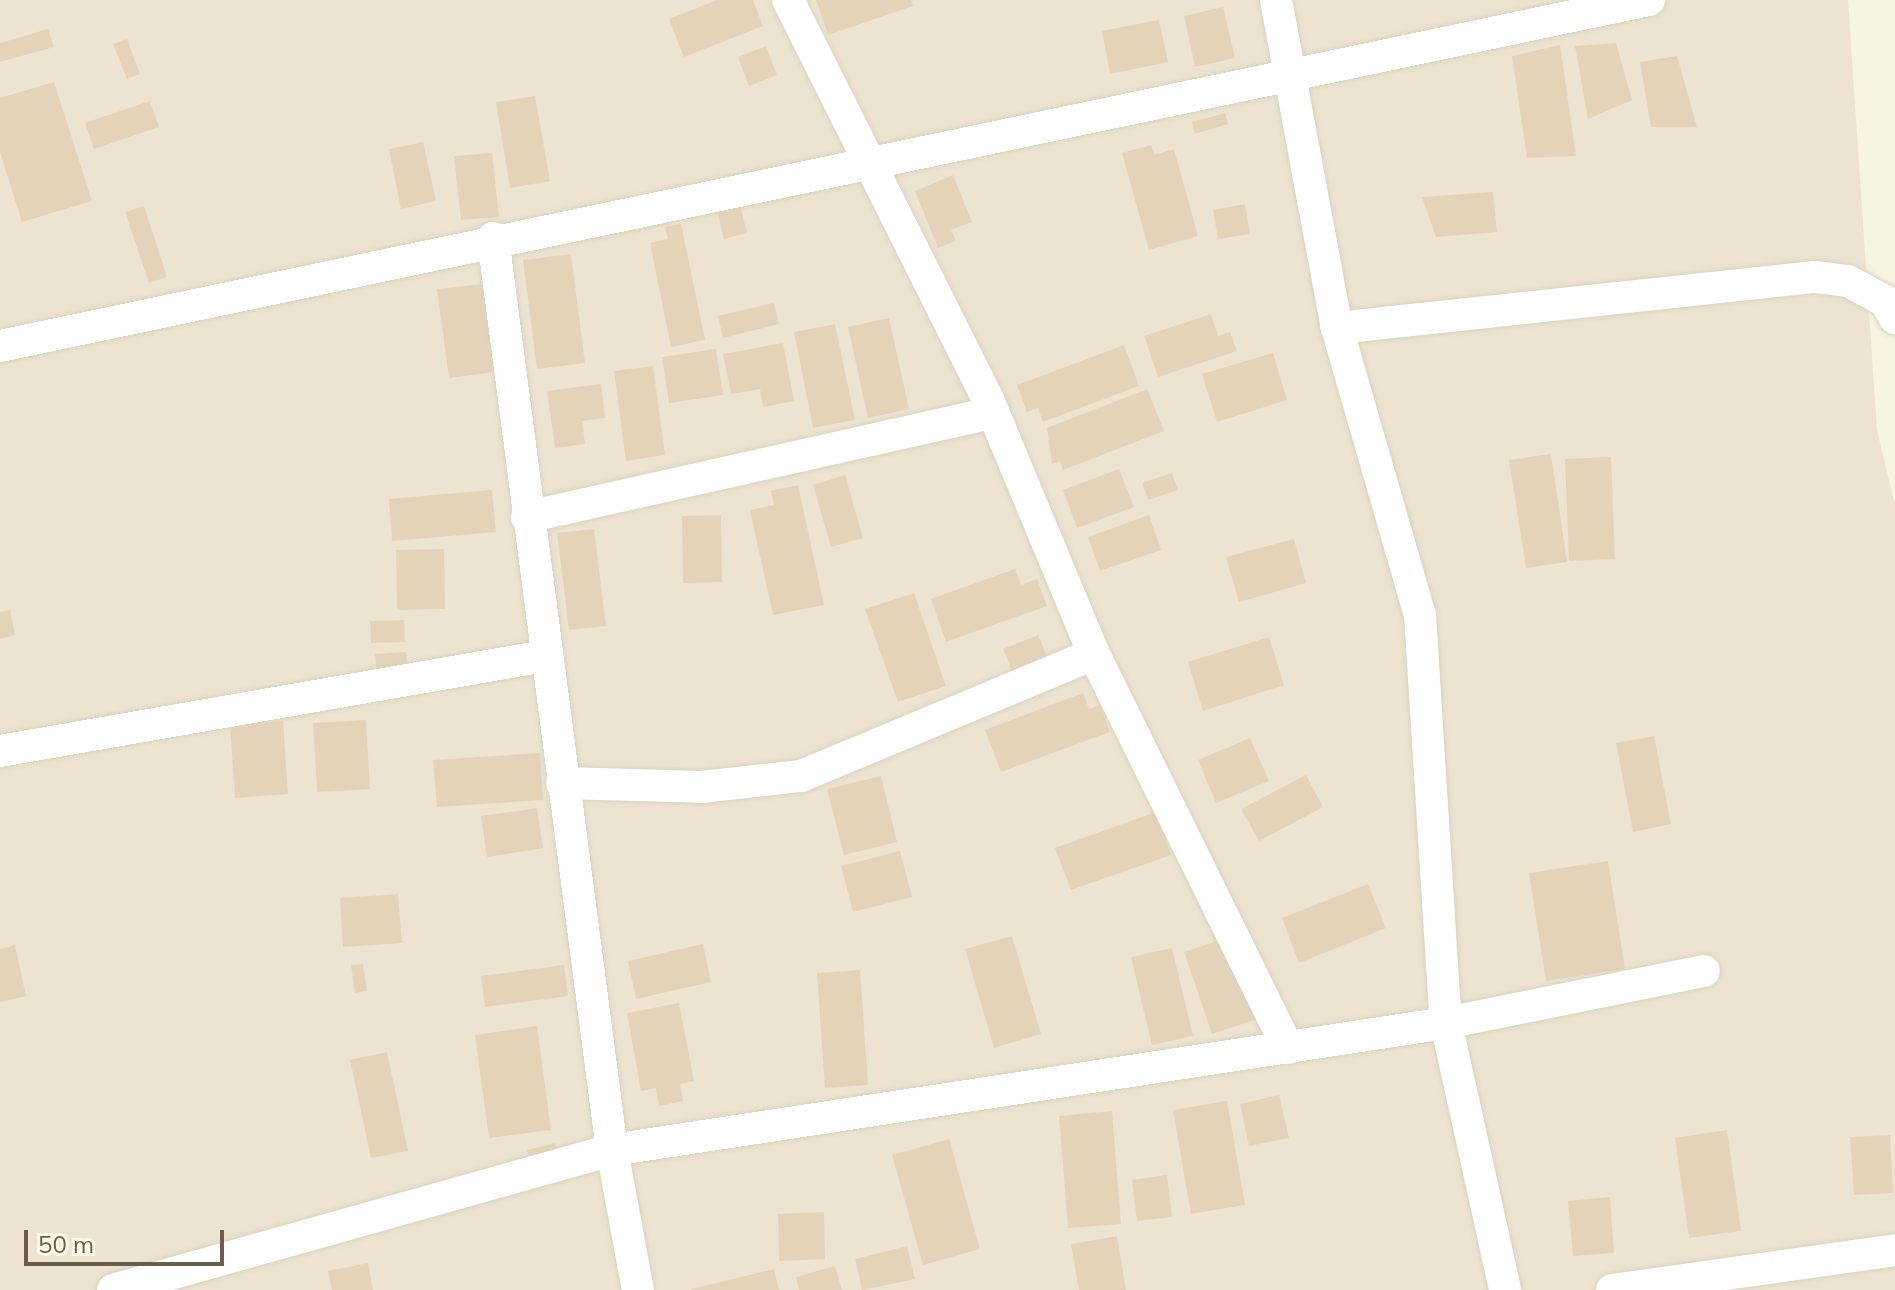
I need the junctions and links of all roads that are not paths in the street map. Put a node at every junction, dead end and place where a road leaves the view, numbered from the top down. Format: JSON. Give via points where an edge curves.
{"nodes":[{"id":1,"x":788,"y":0,"type":"edge"},
{"id":2,"x":1276,"y":0,"type":"edge"},
{"id":3,"x":1649,"y":0,"type":"edge"},
{"id":4,"x":1287,"y":70,"type":"junction"},
{"id":5,"x":869,"y":159,"type":"junction"},
{"id":6,"x":493,"y":238,"type":"junction"},
{"id":7,"x":1895,"y":318,"type":"edge"},
{"id":8,"x":1337,"y":328,"type":"junction"},
{"id":9,"x":0,"y":346,"type":"edge"},
{"id":10,"x":994,"y":413,"type":"junction"},
{"id":11,"x":527,"y":517,"type":"junction"},
{"id":12,"x":1094,"y":654,"type":"junction"},
{"id":13,"x":545,"y":656,"type":"junction"},
{"id":14,"x":0,"y":751,"type":"edge"},
{"id":15,"x":562,"y":783,"type":"junction"},
{"id":16,"x":1704,"y":971,"type":"dead end"},
{"id":17,"x":1446,"y":1023,"type":"junction"},
{"id":18,"x":1288,"y":1048,"type":"junction"},
{"id":19,"x":612,"y":1150,"type":"junction"},
{"id":20,"x":1895,"y":1250,"type":"edge"},
{"id":21,"x":113,"y":1290,"type":"edge"},
{"id":22,"x":638,"y":1290,"type":"edge"},
{"id":23,"x":1505,"y":1290,"type":"edge"},
{"id":24,"x":1612,"y":1290,"type":"edge"}],
"edges":[{"from":1,"to":5,"type":"street"},
{"from":2,"to":4,"type":"street"},
{"from":3,"to":4,"type":"street"},
{"from":4,"to":5,"type":"street"},
{"from":4,"to":8,"type":"street"},
{"from":5,"to":6,"type":"street"},
{"from":5,"to":10,"type":"street"},
{"from":6,"to":9,"type":"street"},
{"from":6,"to":11,"type":"street"},
{"from":7,"to":8,"type":"street","via":[[1885,301],[1848,281],[1815,277]]},
{"from":8,"to":17,"type":"street","via":[[1420,615]]},
{"from":10,"to":11,"type":"street"},
{"from":10,"to":12,"type":"street"},
{"from":11,"to":13,"type":"street"},
{"from":12,"to":15,"type":"street","via":[[801,776],[701,787]]},
{"from":12,"to":18,"type":"street"},
{"from":13,"to":14,"type":"street"},
{"from":13,"to":15,"type":"street"},
{"from":15,"to":19,"type":"street"},
{"from":16,"to":17,"type":"street"},
{"from":17,"to":18,"type":"street"},
{"from":17,"to":23,"type":"street"},
{"from":18,"to":19,"type":"street"},
{"from":19,"to":21,"type":"street"},
{"from":19,"to":22,"type":"street"},
{"from":20,"to":24,"type":"street"}]}
